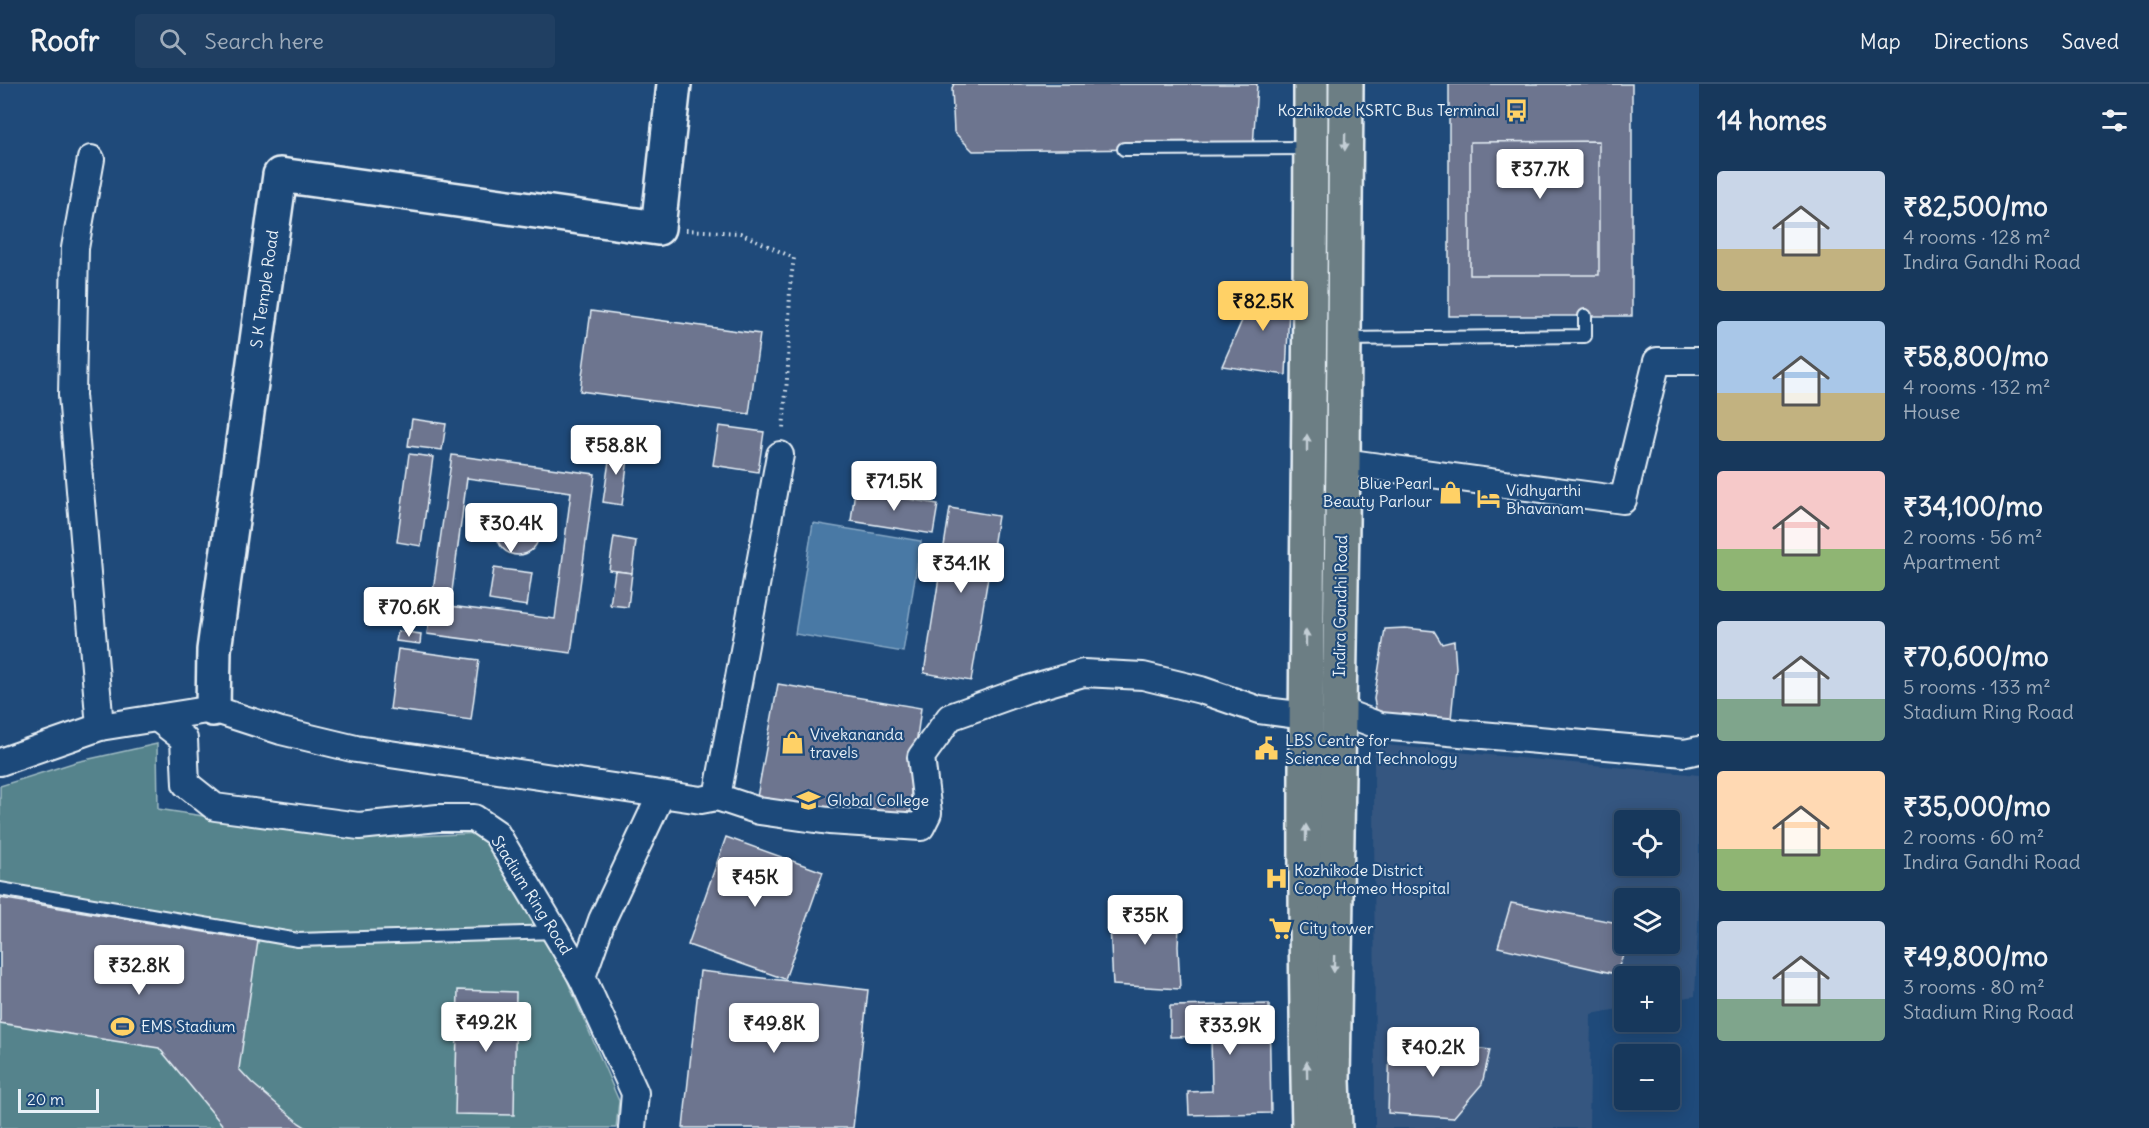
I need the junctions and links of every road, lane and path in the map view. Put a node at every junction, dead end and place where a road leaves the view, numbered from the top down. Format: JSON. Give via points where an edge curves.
{"nodes":[{"id":1,"x":674,"y":84,"type":"edge"},
{"id":2,"x":1311,"y":84,"type":"edge"},
{"id":3,"x":1346,"y":84,"type":"edge"},
{"id":4,"x":1311,"y":148,"type":"junction"},
{"id":5,"x":1124,"y":149,"type":"dead end"},
{"id":6,"x":91,"y":159,"type":"dead end"},
{"id":7,"x":658,"y":228,"type":"junction"},
{"id":8,"x":1585,"y":316,"type":"dead end"},
{"id":9,"x":1343,"y":339,"type":"junction"},
{"id":10,"x":1699,"y":361,"type":"edge"},
{"id":11,"x":780,"y":455,"type":"joint"},
{"id":12,"x":1343,"y":462,"type":"junction"},
{"id":13,"x":213,"y":709,"type":"junction"},
{"id":14,"x":1337,"y":710,"type":"junction"},
{"id":15,"x":1306,"y":716,"type":"junction"},
{"id":16,"x":157,"y":718,"type":"junction"},
{"id":17,"x":100,"y":727,"type":"junction"},
{"id":18,"x":1699,"y":750,"type":"edge"},
{"id":19,"x":0,"y":762,"type":"edge"},
{"id":20,"x":661,"y":795,"type":"junction"},
{"id":21,"x":717,"y":797,"type":"junction"},
{"id":22,"x":0,"y":889,"type":"edge"},
{"id":23,"x":556,"y":932,"type":"junction"},
{"id":24,"x":582,"y":977,"type":"junction"},
{"id":25,"x":632,"y":1128,"type":"edge"},
{"id":26,"x":1309,"y":1128,"type":"edge"},
{"id":27,"x":1335,"y":1128,"type":"edge"}],
"edges":[{"from":1,"to":7,"type":"street"},
{"from":2,"to":4,"type":"main road","name":"Indira Gandhi Road"},
{"from":3,"to":9,"type":"main road","name":"Indira Gandhi Road","one_way":true},
{"from":4,"to":5,"type":"lane"},
{"from":15,"to":4,"type":"main road","name":"Indira Gandhi Road","one_way":true},
{"from":6,"to":17,"type":"street","via":[[75,248],[72,395]]},
{"from":7,"to":11,"type":"path","via":[[740,232],[794,258]]},
{"from":7,"to":13,"type":"street","name":"S K Temple Road","via":[[280,175],[214,650]]},
{"from":8,"to":9,"type":"lane","via":[[1585,336]]},
{"from":9,"to":12,"type":"main road","name":"Indira Gandhi Road"},
{"from":10,"to":12,"type":"street","via":[[1657,361],[1623,500]]},
{"from":11,"to":21,"type":"street"},
{"from":12,"to":14,"type":"main road","name":"Indira Gandhi Road"},
{"from":13,"to":16,"type":"street"},
{"from":13,"to":20,"type":"street","via":[[356,749]]},
{"from":14,"to":15,"type":"street"},
{"from":14,"to":18,"type":"street","via":[[1380,726],[1685,753]]},
{"from":14,"to":27,"type":"main road","name":"Indira Gandhi Road","one_way":true},
{"from":15,"to":21,"type":"street","via":[[1259,710],[1143,676],[1083,673],[950,717],[921,757],[928,813],[921,827],[829,821],[759,811]]},
{"from":26,"to":15,"type":"main road","name":"Indira Gandhi Road","one_way":true},
{"from":16,"to":17,"type":"street"},
{"from":16,"to":23,"type":"street","name":"Stadium Ring Road","via":[[184,739],[186,784],[215,807],[358,826],[474,818],[496,833]]},
{"from":17,"to":19,"type":"street"},
{"from":20,"to":21,"type":"street","via":[[701,800]]},
{"from":20,"to":24,"type":"street","via":[[602,920]]},
{"from":22,"to":23,"type":"lane","via":[[298,940]]},
{"from":23,"to":24,"type":"street","name":"Stadium Ring Road"},
{"from":24,"to":25,"type":"street","name":"Stadium Ring Road","via":[[635,1093]]}]}
